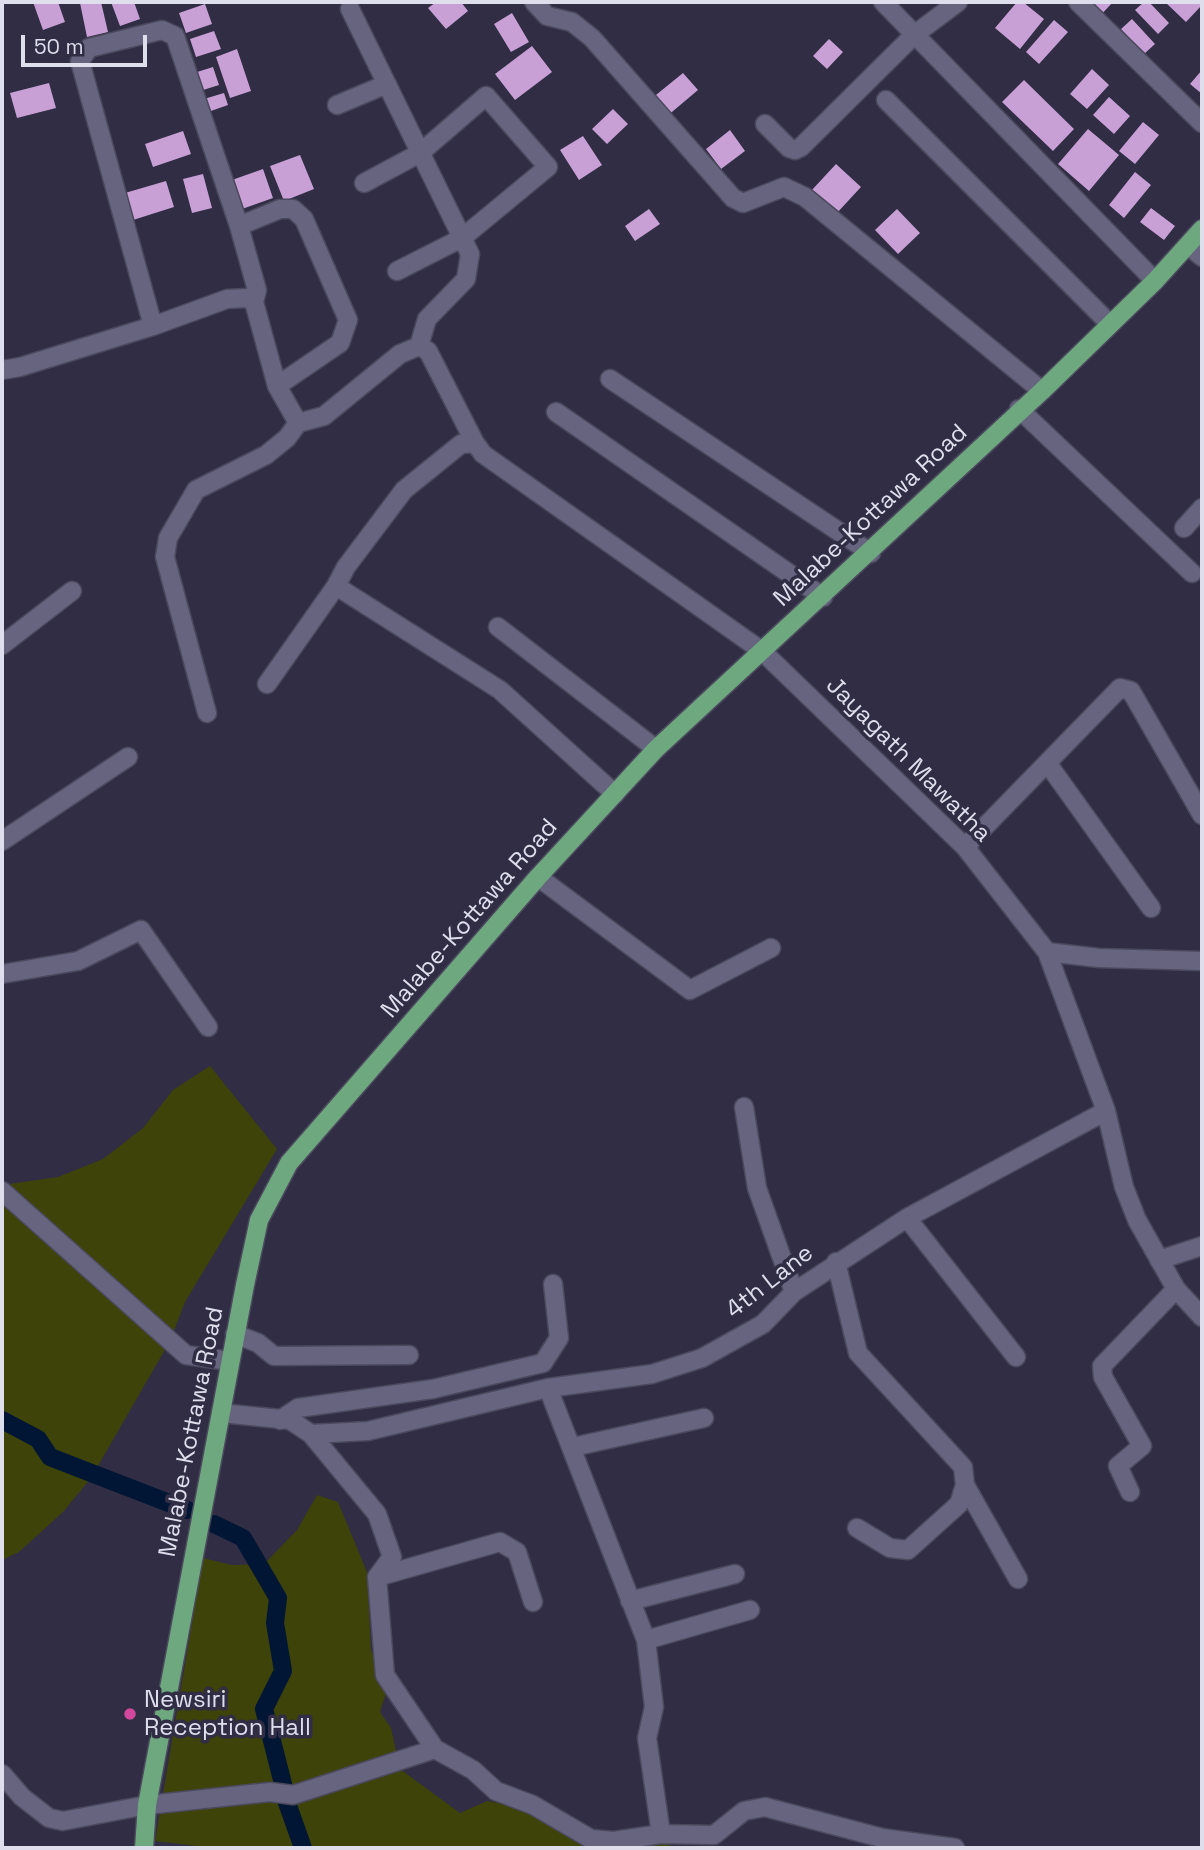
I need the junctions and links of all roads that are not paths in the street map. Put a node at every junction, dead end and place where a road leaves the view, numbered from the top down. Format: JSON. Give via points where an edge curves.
{"nodes":[{"id":1,"x":534,"y":2,"type":"edge"},
{"id":2,"x":883,"y":2,"type":"edge"},
{"id":3,"x":958,"y":2,"type":"edge"},
{"id":4,"x":1077,"y":2,"type":"edge"},
{"id":5,"x":350,"y":9,"type":"dead end"},
{"id":6,"x":914,"y":35,"type":"junction"},
{"id":7,"x":387,"y":84,"type":"junction"},
{"id":8,"x":886,"y":100,"type":"dead end"},
{"id":9,"x":337,"y":105,"type":"dead end"},
{"id":10,"x":1202,"y":123,"type":"edge"},
{"id":11,"x":765,"y":124,"type":"dead end"},
{"id":12,"x":420,"y":153,"type":"junction"},
{"id":13,"x":364,"y":183,"type":"dead end"},
{"id":14,"x":239,"y":226,"type":"junction"},
{"id":15,"x":1202,"y":229,"type":"edge"},
{"id":16,"x":462,"y":239,"type":"junction"},
{"id":17,"x":1196,"y":251,"type":"edge"},
{"id":18,"x":397,"y":271,"type":"dead end"},
{"id":19,"x":1155,"y":281,"type":"junction"},
{"id":20,"x":254,"y":302,"type":"junction"},
{"id":21,"x":1110,"y":324,"type":"junction"},
{"id":22,"x":153,"y":326,"type":"junction"},
{"id":23,"x":419,"y":346,"type":"junction"},
{"id":24,"x":2,"y":370,"type":"edge"},
{"id":25,"x":610,"y":379,"type":"dead end"},
{"id":26,"x":277,"y":386,"type":"junction"},
{"id":27,"x":1042,"y":391,"type":"junction"},
{"id":28,"x":1019,"y":409,"type":"junction"},
{"id":29,"x":556,"y":412,"type":"dead end"},
{"id":30,"x":298,"y":423,"type":"junction"},
{"id":31,"x":475,"y":443,"type":"junction"},
{"id":32,"x":1202,"y":508,"type":"edge"},
{"id":33,"x":1184,"y":528,"type":"dead end"},
{"id":34,"x":871,"y":553,"type":"junction"},
{"id":35,"x":1192,"y":573,"type":"dead end"},
{"id":36,"x":336,"y":586,"type":"junction"},
{"id":37,"x":72,"y":591,"type":"dead end"},
{"id":38,"x":823,"y":597,"type":"junction"},
{"id":39,"x":498,"y":627,"type":"dead end"},
{"id":40,"x":2,"y":645,"type":"edge"},
{"id":41,"x":762,"y":651,"type":"junction"},
{"id":42,"x":267,"y":684,"type":"dead end"},
{"id":43,"x":206,"y":713,"type":"dead end"},
{"id":44,"x":656,"y":749,"type":"junction"},
{"id":45,"x":128,"y":757,"type":"dead end"},
{"id":46,"x":1048,"y":764,"type":"junction"},
{"id":47,"x":615,"y":794,"type":"junction"},
{"id":48,"x":1202,"y":815,"type":"edge"},
{"id":49,"x":2,"y":841,"type":"edge"},
{"id":50,"x":965,"y":847,"type":"junction"},
{"id":51,"x":538,"y":877,"type":"junction"},
{"id":52,"x":1151,"y":908,"type":"dead end"},
{"id":53,"x":771,"y":948,"type":"dead end"},
{"id":54,"x":1047,"y":952,"type":"junction"},
{"id":55,"x":1202,"y":959,"type":"edge"},
{"id":56,"x":2,"y":974,"type":"edge"},
{"id":57,"x":208,"y":1027,"type":"dead end"},
{"id":58,"x":744,"y":1107,"type":"dead end"},
{"id":59,"x":1106,"y":1111,"type":"junction"},
{"id":60,"x":2,"y":1191,"type":"edge"},
{"id":61,"x":907,"y":1217,"type":"junction"},
{"id":62,"x":1202,"y":1246,"type":"edge"},
{"id":63,"x":1159,"y":1260,"type":"junction"},
{"id":64,"x":836,"y":1262,"type":"junction"},
{"id":65,"x":553,"y":1284,"type":"dead end"},
{"id":66,"x":1176,"y":1289,"type":"junction"},
{"id":67,"x":794,"y":1292,"type":"junction"},
{"id":68,"x":1202,"y":1317,"type":"edge"},
{"id":69,"x":235,"y":1334,"type":"junction"},
{"id":70,"x":409,"y":1355,"type":"dead end"},
{"id":71,"x":1016,"y":1357,"type":"dead end"},
{"id":72,"x":230,"y":1361,"type":"junction"},
{"id":73,"x":548,"y":1388,"type":"junction"},
{"id":74,"x":221,"y":1413,"type":"junction"},
{"id":75,"x":704,"y":1418,"type":"dead end"},
{"id":76,"x":280,"y":1420,"type":"junction"},
{"id":77,"x":311,"y":1434,"type":"junction"},
{"id":78,"x":573,"y":1447,"type":"junction"},
{"id":79,"x":965,"y":1485,"type":"junction"},
{"id":80,"x":1130,"y":1492,"type":"dead end"},
{"id":81,"x":857,"y":1528,"type":"dead end"},
{"id":82,"x":735,"y":1574,"type":"dead end"},
{"id":83,"x":377,"y":1577,"type":"junction"},
{"id":84,"x":1018,"y":1578,"type":"dead end"},
{"id":85,"x":630,"y":1601,"type":"junction"},
{"id":86,"x":533,"y":1602,"type":"dead end"},
{"id":87,"x":750,"y":1610,"type":"dead end"},
{"id":88,"x":646,"y":1640,"type":"junction"},
{"id":89,"x":435,"y":1749,"type":"junction"},
{"id":90,"x":2,"y":1774,"type":"edge"},
{"id":91,"x":147,"y":1804,"type":"junction"},
{"id":92,"x":661,"y":1835,"type":"junction"},
{"id":93,"x":144,"y":1848,"type":"edge"},
{"id":94,"x":955,"y":1848,"type":"edge"}],
"edges":[{"from":1,"to":27,"type":"street","via":[[547,16],[572,22],[592,38],[733,198],[743,203],[784,187],[805,197]]},
{"from":2,"to":6,"type":"street"},
{"from":3,"to":6,"type":"street"},
{"from":4,"to":10,"type":"street"},
{"from":5,"to":7,"type":"street"},
{"from":6,"to":11,"type":"street","via":[[801,147],[789,148]]},
{"from":6,"to":19,"type":"street"},
{"from":7,"to":9,"type":"street"},
{"from":7,"to":12,"type":"street"},
{"from":8,"to":21,"type":"street"},
{"from":12,"to":13,"type":"street"},
{"from":12,"to":16,"type":"street"},
{"from":12,"to":16,"type":"street","via":[[486,96],[548,167]]},
{"from":14,"to":20,"type":"street","via":[[257,290]]},
{"from":14,"to":22,"type":"street","via":[[175,36],[162,30],[89,48],[80,61],[82,74]]},
{"from":14,"to":26,"type":"street","via":[[280,209],[293,209],[304,219],[348,320],[340,343]]},
{"from":15,"to":17,"type":"main road","name":"Malabe-Kottawa Road"},
{"from":16,"to":18,"type":"street"},
{"from":16,"to":23,"type":"street","via":[[470,254],[466,279],[427,319]]},
{"from":17,"to":19,"type":"main road","name":"Malabe-Kottawa Road"},
{"from":19,"to":21,"type":"main road","name":"Malabe-Kottawa Road"},
{"from":20,"to":22,"type":"street","via":[[227,299]]},
{"from":20,"to":26,"type":"street"},
{"from":21,"to":27,"type":"main road","name":"Malabe-Kottawa Road"},
{"from":22,"to":24,"type":"street"},
{"from":23,"to":30,"type":"street","via":[[400,354],[324,416]]},
{"from":23,"to":31,"type":"street","via":[[428,351]]},
{"from":25,"to":34,"type":"street"},
{"from":26,"to":30,"type":"street"},
{"from":27,"to":28,"type":"main road","name":"Malabe-Kottawa Road"},
{"from":28,"to":34,"type":"main road","name":"Malabe-Kottawa Road"},
{"from":28,"to":35,"type":"street"},
{"from":29,"to":38,"type":"street"},
{"from":30,"to":43,"type":"street","via":[[266,454],[196,490],[168,538],[165,557]]},
{"from":31,"to":36,"type":"street","via":[[461,444],[404,490],[345,567]]},
{"from":31,"to":41,"type":"street","name":"Jayagath Mawatha","via":[[483,454]]},
{"from":32,"to":33,"type":"street"},
{"from":34,"to":38,"type":"main road","name":"Malabe-Kottawa Road"},
{"from":36,"to":42,"type":"street"},
{"from":36,"to":47,"type":"street","via":[[500,690]]},
{"from":37,"to":40,"type":"street"},
{"from":38,"to":41,"type":"main road","name":"Malabe-Kottawa Road"},
{"from":39,"to":44,"type":"street"},
{"from":41,"to":44,"type":"main road","name":"Malabe-Kottawa Road"},
{"from":41,"to":50,"type":"street","name":"Jayagath Mawatha"},
{"from":44,"to":47,"type":"main road","name":"Malabe-Kottawa Road"},
{"from":45,"to":49,"type":"street"},
{"from":46,"to":48,"type":"street","via":[[1120,688],[1131,691]]},
{"from":46,"to":50,"type":"street"},
{"from":46,"to":52,"type":"street"},
{"from":47,"to":51,"type":"main road","name":"Malabe-Kottawa Road"},
{"from":50,"to":54,"type":"street","name":"Jayagath Mawatha"},
{"from":51,"to":53,"type":"street","via":[[690,990]]},
{"from":51,"to":69,"type":"main road","name":"Malabe-Kottawa Road","via":[[289,1163],[259,1220]]},
{"from":54,"to":55,"type":"street","via":[[1099,958]]},
{"from":54,"to":59,"type":"street","name":"Jayagath Mawatha"},
{"from":56,"to":57,"type":"street","via":[[78,961],[141,930]]},
{"from":58,"to":67,"type":"street","via":[[757,1188]]},
{"from":59,"to":61,"type":"street","name":"4th Lane"},
{"from":59,"to":63,"type":"street","name":"Jayagath Mawatha","via":[[1124,1187]]},
{"from":60,"to":72,"type":"street","via":[[186,1355]]},
{"from":61,"to":64,"type":"street","name":"4th Lane"},
{"from":61,"to":71,"type":"street"},
{"from":62,"to":63,"type":"street"},
{"from":63,"to":66,"type":"street","name":"Jayagath Mawatha"},
{"from":64,"to":67,"type":"street","name":"4th Lane"},
{"from":64,"to":79,"type":"street","via":[[858,1353],[962,1467]]},
{"from":65,"to":76,"type":"street","via":[[559,1338],[543,1363],[433,1389],[298,1408]]},
{"from":66,"to":68,"type":"street","name":"Jayagath Mawatha"},
{"from":66,"to":80,"type":"street","via":[[1102,1366],[1103,1377],[1142,1446],[1118,1466]]},
{"from":67,"to":73,"type":"street","name":"4th Lane","via":[[762,1324],[702,1358],[652,1374]]},
{"from":69,"to":70,"type":"street","via":[[274,1356]]},
{"from":69,"to":72,"type":"main road","name":"Malabe-Kottawa Road"},
{"from":72,"to":74,"type":"main road","name":"Malabe-Kottawa Road"},
{"from":73,"to":77,"type":"street","name":"4th Lane","via":[[368,1431]]},
{"from":73,"to":78,"type":"street"},
{"from":74,"to":76,"type":"street"},
{"from":74,"to":91,"type":"main road","name":"Malabe-Kottawa Road"},
{"from":75,"to":78,"type":"street"},
{"from":76,"to":77,"type":"street","via":[[290,1420]]},
{"from":77,"to":83,"type":"street","via":[[377,1514],[391,1557]]},
{"from":78,"to":85,"type":"street"},
{"from":79,"to":81,"type":"street","via":[[959,1504],[908,1550],[890,1548]]},
{"from":79,"to":84,"type":"street"},
{"from":82,"to":85,"type":"street"},
{"from":83,"to":86,"type":"street","via":[[500,1542],[517,1552]]},
{"from":83,"to":89,"type":"street","via":[[384,1675]]},
{"from":85,"to":88,"type":"street"},
{"from":87,"to":88,"type":"street"},
{"from":88,"to":92,"type":"street","via":[[654,1707],[648,1738]]},
{"from":89,"to":91,"type":"street","via":[[293,1796],[270,1792]]},
{"from":89,"to":92,"type":"street","via":[[473,1770],[495,1791],[533,1805],[591,1839]]},
{"from":90,"to":91,"type":"street","via":[[49,1818],[63,1821]]},
{"from":91,"to":93,"type":"main road","name":"Malabe-Kottawa Road"},
{"from":92,"to":94,"type":"street","via":[[714,1835],[744,1811],[765,1807],[882,1838]]}]}
